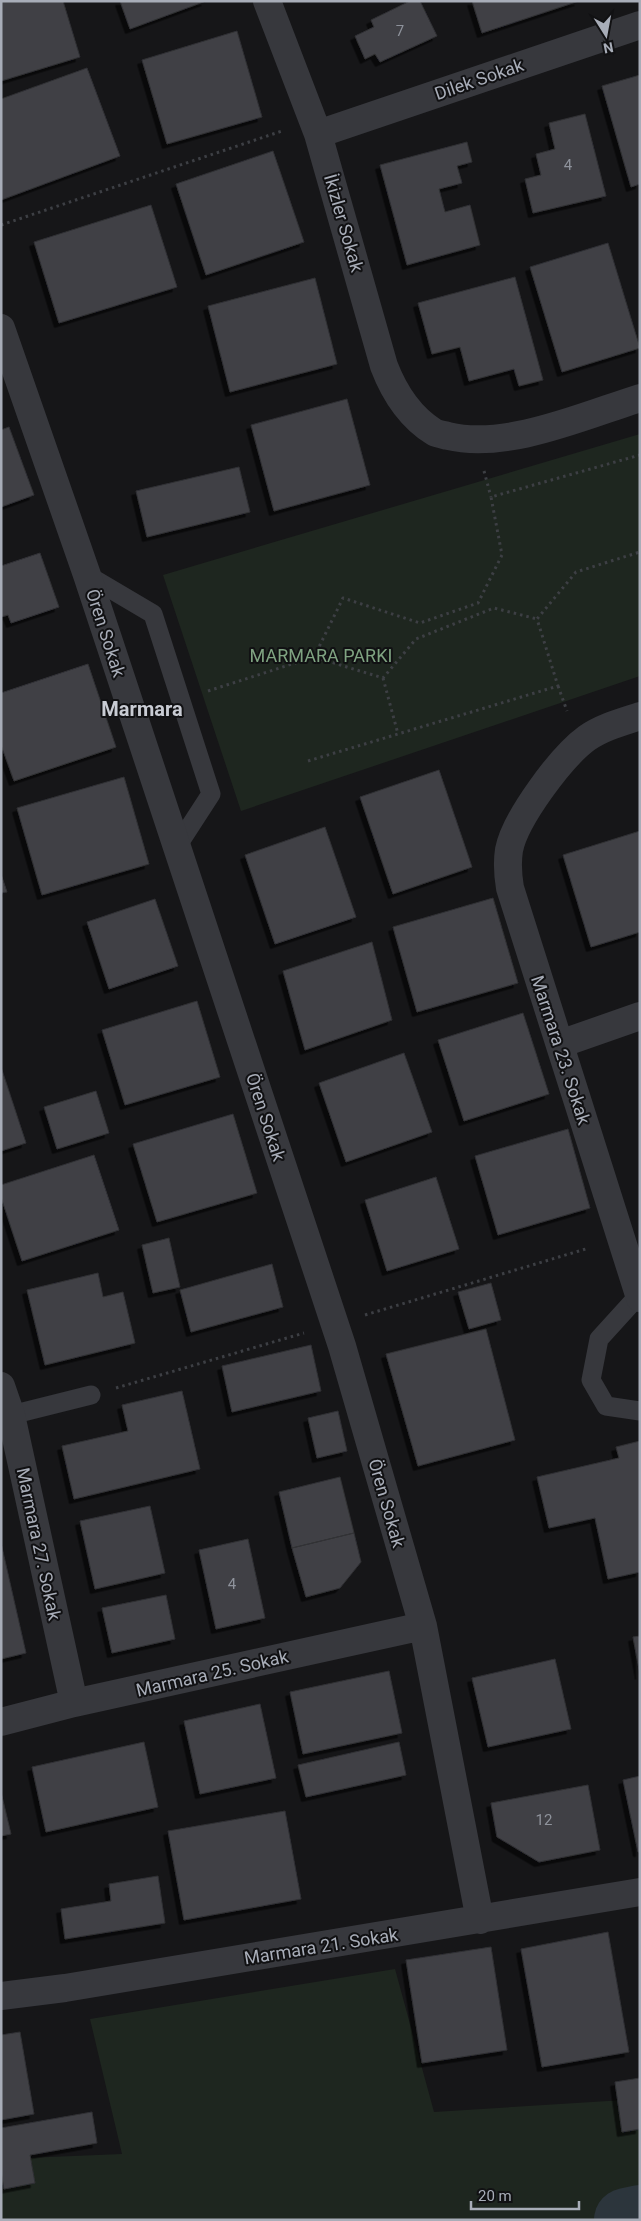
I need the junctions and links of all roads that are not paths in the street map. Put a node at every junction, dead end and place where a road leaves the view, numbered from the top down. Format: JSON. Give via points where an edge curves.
{"nodes":[{"id":1,"x":267,"y":1,"type":"edge"},
{"id":2,"x":640,"y":25,"type":"edge"},
{"id":3,"x":316,"y":127,"type":"junction"},
{"id":4,"x":1,"y":328,"type":"edge"},
{"id":5,"x":640,"y":398,"type":"edge"},
{"id":6,"x":87,"y":576,"type":"junction"},
{"id":7,"x":640,"y":716,"type":"edge"},
{"id":8,"x":176,"y":848,"type":"junction"},
{"id":9,"x":640,"y":1016,"type":"edge"},
{"id":10,"x":560,"y":1044,"type":"junction"},
{"id":11,"x":639,"y":1297,"type":"edge"},
{"id":12,"x":1,"y":1386,"type":"edge"},
{"id":13,"x":91,"y":1395,"type":"dead end"},
{"id":14,"x":640,"y":1411,"type":"edge"},
{"id":15,"x":11,"y":1416,"type":"junction"},
{"id":16,"x":423,"y":1626,"type":"junction"},
{"id":17,"x":74,"y":1703,"type":"junction"},
{"id":18,"x":1,"y":1722,"type":"edge"},
{"id":19,"x":640,"y":1892,"type":"edge"},
{"id":20,"x":480,"y":1920,"type":"junction"},
{"id":21,"x":1,"y":1996,"type":"edge"}],
"edges":[{"from":1,"to":3,"type":"street","name":"İkizler Sokak"},
{"from":2,"to":3,"type":"street","name":"Dilek Sokak"},
{"from":3,"to":5,"type":"street","name":"İkizler Sokak","via":[[389,379],[404,404],[435,433],[459,438],[517,436]]},
{"from":4,"to":6,"type":"street","name":"Ören Sokak"},
{"from":6,"to":8,"type":"street","name":"Ören Sokak"},
{"from":6,"to":8,"type":"lane","via":[[153,614],[210,794]]},
{"from":7,"to":10,"type":"street","name":"Marmara 23. Sokak","via":[[587,738],[569,755],[531,803],[513,834],[509,850],[510,888]]},
{"from":8,"to":16,"type":"street","name":"Ören Sokak","via":[[342,1346]]},
{"from":9,"to":10,"type":"street"},
{"from":10,"to":11,"type":"street","name":"Marmara 23. Sokak"},
{"from":11,"to":14,"type":"lane","via":[[599,1339],[591,1380],[606,1406]]},
{"from":12,"to":15,"type":"street","name":"Marmara 27. Sokak"},
{"from":13,"to":15,"type":"lane"},
{"from":15,"to":17,"type":"street","name":"Marmara 27. Sokak"},
{"from":16,"to":17,"type":"street","name":"Marmara 25. Sokak"},
{"from":16,"to":20,"type":"street","name":"Ören Sokak"},
{"from":17,"to":18,"type":"street","name":"Marmara 25. Sokak"},
{"from":19,"to":20,"type":"street","name":"Marmara 21. Sokak"},
{"from":20,"to":21,"type":"street","name":"Marmara 21. Sokak"}]}
